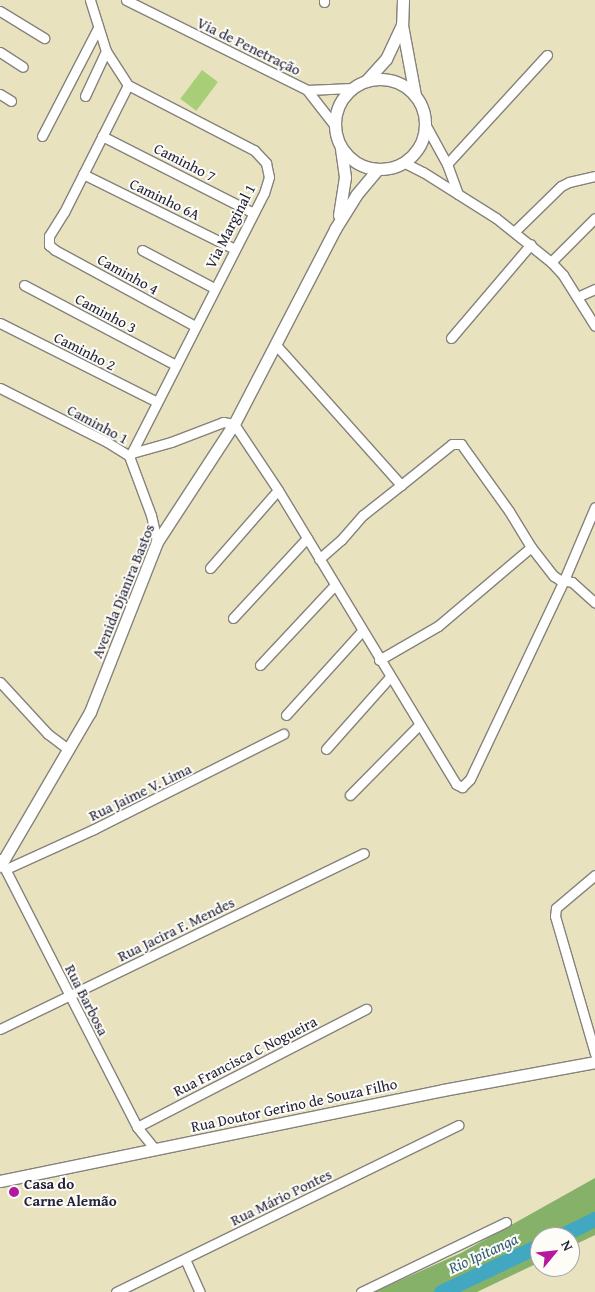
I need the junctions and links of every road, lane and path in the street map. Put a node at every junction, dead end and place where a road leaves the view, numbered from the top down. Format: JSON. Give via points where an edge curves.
{"nodes":[{"id":1,"x":90,"y":0,"type":"edge"},
{"id":2,"x":126,"y":0,"type":"edge"},
{"id":3,"x":403,"y":0,"type":"edge"},
{"id":4,"x":0,"y":11,"type":"edge"},
{"id":5,"x":402,"y":25,"type":"junction"},
{"id":6,"x":98,"y":28,"type":"junction"},
{"id":7,"x":44,"y":38,"type":"dead end"},
{"id":8,"x":105,"y":48,"type":"junction"},
{"id":9,"x":0,"y":52,"type":"edge"},
{"id":10,"x":547,"y":55,"type":"dead end"},
{"id":11,"x":24,"y":67,"type":"dead end"},
{"id":12,"x":366,"y":81,"type":"junction"},
{"id":13,"x":128,"y":85,"type":"junction"},
{"id":14,"x":352,"y":88,"type":"junction"},
{"id":15,"x":307,"y":90,"type":"junction"},
{"id":16,"x":0,"y":94,"type":"edge"},
{"id":17,"x":415,"y":95,"type":"junction"},
{"id":18,"x":85,"y":96,"type":"dead end"},
{"id":19,"x":11,"y":101,"type":"dead end"},
{"id":20,"x":425,"y":124,"type":"junction"},
{"id":21,"x":335,"y":126,"type":"junction"},
{"id":22,"x":42,"y":136,"type":"dead end"},
{"id":23,"x":102,"y":136,"type":"junction"},
{"id":24,"x":340,"y":145,"type":"junction"},
{"id":25,"x":403,"y":162,"type":"junction"},
{"id":26,"x":448,"y":164,"type":"junction"},
{"id":27,"x":378,"y":168,"type":"junction"},
{"id":28,"x":82,"y":174,"type":"junction"},
{"id":29,"x":595,"y":176,"type":"edge"},
{"id":30,"x":458,"y":194,"type":"junction"},
{"id":31,"x":254,"y":213,"type":"junction"},
{"id":32,"x":595,"y":218,"type":"edge"},
{"id":33,"x":335,"y":229,"type":"junction"},
{"id":34,"x":515,"y":231,"type":"junction"},
{"id":35,"x":531,"y":244,"type":"junction"},
{"id":36,"x":235,"y":249,"type":"junction"},
{"id":37,"x":142,"y":250,"type":"dead end"},
{"id":38,"x":551,"y":262,"type":"junction"},
{"id":39,"x":24,"y":285,"type":"dead end"},
{"id":40,"x":214,"y":288,"type":"junction"},
{"id":41,"x":594,"y":291,"type":"edge"},
{"id":42,"x":577,"y":297,"type":"junction"},
{"id":43,"x":0,"y":323,"type":"edge"},
{"id":44,"x":195,"y":326,"type":"junction"},
{"id":45,"x":595,"y":326,"type":"edge"},
{"id":46,"x":451,"y":338,"type":"dead end"},
{"id":47,"x":276,"y":345,"type":"junction"},
{"id":48,"x":176,"y":365,"type":"junction"},
{"id":49,"x":0,"y":388,"type":"edge"},
{"id":50,"x":157,"y":402,"type":"junction"},
{"id":51,"x":234,"y":424,"type":"junction"},
{"id":52,"x":131,"y":455,"type":"junction"},
{"id":53,"x":401,"y":485,"type":"junction"},
{"id":54,"x":278,"y":490,"type":"junction"},
{"id":55,"x":595,"y":507,"type":"edge"},
{"id":56,"x":307,"y":538,"type":"junction"},
{"id":57,"x":157,"y":542,"type":"junction"},
{"id":58,"x":532,"y":547,"type":"junction"},
{"id":59,"x":319,"y":559,"type":"junction"},
{"id":60,"x":210,"y":568,"type":"dead end"},
{"id":61,"x":564,"y":580,"type":"junction"},
{"id":62,"x":334,"y":586,"type":"junction"},
{"id":63,"x":595,"y":603,"type":"edge"},
{"id":64,"x":233,"y":618,"type":"dead end"},
{"id":65,"x":362,"y":631,"type":"junction"},
{"id":66,"x":379,"y":660,"type":"junction"},
{"id":67,"x":260,"y":665,"type":"dead end"},
{"id":68,"x":390,"y":677,"type":"junction"},
{"id":69,"x":0,"y":682,"type":"edge"},
{"id":70,"x":286,"y":715,"type":"dead end"},
{"id":71,"x":419,"y":725,"type":"junction"},
{"id":72,"x":283,"y":734,"type":"dead end"},
{"id":73,"x":326,"y":749,"type":"dead end"},
{"id":74,"x":69,"y":750,"type":"junction"},
{"id":75,"x":350,"y":795,"type":"dead end"},
{"id":76,"x":364,"y":853,"type":"dead end"},
{"id":77,"x":2,"y":864,"type":"edge"},
{"id":78,"x":595,"y":875,"type":"edge"},
{"id":79,"x":69,"y":996,"type":"junction"},
{"id":80,"x":366,"y":1009,"type":"dead end"},
{"id":81,"x":0,"y":1029,"type":"edge"},
{"id":82,"x":595,"y":1054,"type":"edge"},
{"id":83,"x":595,"y":1062,"type":"edge"},
{"id":84,"x":458,"y":1126,"type":"dead end"},
{"id":85,"x":137,"y":1127,"type":"junction"},
{"id":86,"x":155,"y":1149,"type":"junction"},
{"id":87,"x":2,"y":1181,"type":"edge"},
{"id":88,"x":506,"y":1222,"type":"dead end"},
{"id":89,"x":185,"y":1259,"type":"junction"},
{"id":90,"x":116,"y":1292,"type":"edge"},
{"id":91,"x":200,"y":1292,"type":"edge"},
{"id":92,"x":361,"y":1292,"type":"edge"}],
"edges":[{"from":1,"to":6,"type":"street","name":"Via Marginal 1"},
{"from":2,"to":15,"type":"street","name":"Via de Penetração"},
{"from":3,"to":5,"type":"main road"},
{"from":4,"to":7,"type":"street"},
{"from":5,"to":12,"type":"main road","via":[[386,59]]},
{"from":5,"to":17,"type":"main road"},
{"from":6,"to":8,"type":"street","name":"Via Marginal 1"},
{"from":6,"to":22,"type":"street"},
{"from":8,"to":13,"type":"street","name":"Via Marginal 1"},
{"from":8,"to":18,"type":"street"},
{"from":9,"to":11,"type":"street"},
{"from":10,"to":26,"type":"street"},
{"from":12,"to":14,"type":"main road"},
{"from":12,"to":17,"type":"main road","via":[[392,80]]},
{"from":13,"to":23,"type":"street"},
{"from":13,"to":31,"type":"street","name":"Via Marginal 1","via":[[254,150],[262,158],[269,177]]},
{"from":14,"to":15,"type":"street","name":"Via de Penetração"},
{"from":14,"to":21,"type":"main road","via":[[339,105]]},
{"from":15,"to":21,"type":"street","name":"Via de Penetração"},
{"from":16,"to":19,"type":"street"},
{"from":17,"to":20,"type":"main road"},
{"from":20,"to":25,"type":"main road","via":[[419,146]]},
{"from":20,"to":26,"type":"street"},
{"from":21,"to":24,"type":"main road"},
{"from":23,"to":28,"type":"street"},
{"from":23,"to":31,"type":"street","name":"Caminho 7"},
{"from":24,"to":27,"type":"main road","via":[[356,162]]},
{"from":24,"to":33,"type":"main road","name":"Avenida Djanira Bastos","via":[[345,170],[344,189]]},
{"from":25,"to":27,"type":"main road"},
{"from":25,"to":30,"type":"street"},
{"from":26,"to":30,"type":"street"},
{"from":27,"to":33,"type":"main road","name":"Avenida Djanira Bastos"},
{"from":28,"to":36,"type":"street","name":"Caminho 6A"},
{"from":28,"to":44,"type":"street","name":"Caminho 4","via":[[49,236],[49,245]]},
{"from":29,"to":34,"type":"street","via":[[561,186]]},
{"from":30,"to":34,"type":"street"},
{"from":31,"to":36,"type":"street","name":"Via Marginal 1"},
{"from":32,"to":38,"type":"street"},
{"from":33,"to":47,"type":"main road","name":"Avenida Djanira Bastos"},
{"from":34,"to":35,"type":"street"},
{"from":35,"to":38,"type":"street"},
{"from":35,"to":46,"type":"street"},
{"from":36,"to":40,"type":"street","name":"Via Marginal 1"},
{"from":37,"to":40,"type":"street"},
{"from":38,"to":42,"type":"street"},
{"from":39,"to":48,"type":"street","name":"Caminho 3"},
{"from":40,"to":44,"type":"street","name":"Via Marginal 1"},
{"from":41,"to":42,"type":"street"},
{"from":42,"to":45,"type":"street"},
{"from":43,"to":50,"type":"street","name":"Caminho 2"},
{"from":44,"to":48,"type":"street","name":"Via Marginal 1"},
{"from":47,"to":51,"type":"main road","name":"Avenida Djanira Bastos"},
{"from":47,"to":53,"type":"street"},
{"from":48,"to":50,"type":"street","name":"Via Marginal 1"},
{"from":49,"to":52,"type":"street","name":"Caminho 1"},
{"from":50,"to":52,"type":"street","name":"Via Marginal 1"},
{"from":51,"to":52,"type":"street","via":[[223,422]]},
{"from":51,"to":54,"type":"street"},
{"from":51,"to":57,"type":"main road","name":"Avenida Djanira Bastos"},
{"from":52,"to":57,"type":"street","name":"Caminho 1"},
{"from":53,"to":58,"type":"street","via":[[452,444],[461,444]]},
{"from":53,"to":59,"type":"street","via":[[363,515]]},
{"from":54,"to":56,"type":"street"},
{"from":54,"to":60,"type":"street"},
{"from":55,"to":61,"type":"street"},
{"from":56,"to":59,"type":"street"},
{"from":56,"to":64,"type":"street"},
{"from":57,"to":74,"type":"main road","name":"Avenida Djanira Bastos","via":[[98,696]]},
{"from":58,"to":61,"type":"street","via":[[554,576]]},
{"from":58,"to":66,"type":"street","via":[[438,626]]},
{"from":59,"to":62,"type":"street"},
{"from":61,"to":63,"type":"street","via":[[572,582]]},
{"from":61,"to":71,"type":"street","via":[[465,785],[456,784]]},
{"from":62,"to":65,"type":"street"},
{"from":62,"to":67,"type":"street"},
{"from":65,"to":66,"type":"street"},
{"from":65,"to":70,"type":"street"},
{"from":66,"to":68,"type":"street"},
{"from":68,"to":71,"type":"street"},
{"from":68,"to":73,"type":"street"},
{"from":69,"to":74,"type":"street","via":[[48,734]]},
{"from":71,"to":75,"type":"street"},
{"from":72,"to":77,"type":"street","name":"Rua Jaime V. Lima","via":[[94,830]]},
{"from":74,"to":77,"type":"main road","name":"Avenida Djanira Bastos"},
{"from":76,"to":79,"type":"street","name":"Rua Jacira F. Mendes"},
{"from":77,"to":79,"type":"street","name":"Rua Barbosa"},
{"from":78,"to":82,"type":"street","via":[[556,908],[555,916]]},
{"from":79,"to":81,"type":"street","name":"Rua Jacira F. Mendes"},
{"from":79,"to":85,"type":"street","name":"Rua Barbosa"},
{"from":80,"to":85,"type":"street","name":"Rua Francisca C Nogueira"},
{"from":83,"to":86,"type":"main road","name":"Rua Doutor Gerino de Souza Filho"},
{"from":84,"to":89,"type":"street","name":"Rua Mário Pontes"},
{"from":85,"to":86,"type":"street","name":"Rua Barbosa"},
{"from":86,"to":87,"type":"main road","name":"Rua Doutor Gerino de Souza Filho"},
{"from":88,"to":92,"type":"street"},
{"from":89,"to":90,"type":"street","name":"Rua Mário Pontes"},
{"from":89,"to":91,"type":"street"}]}
